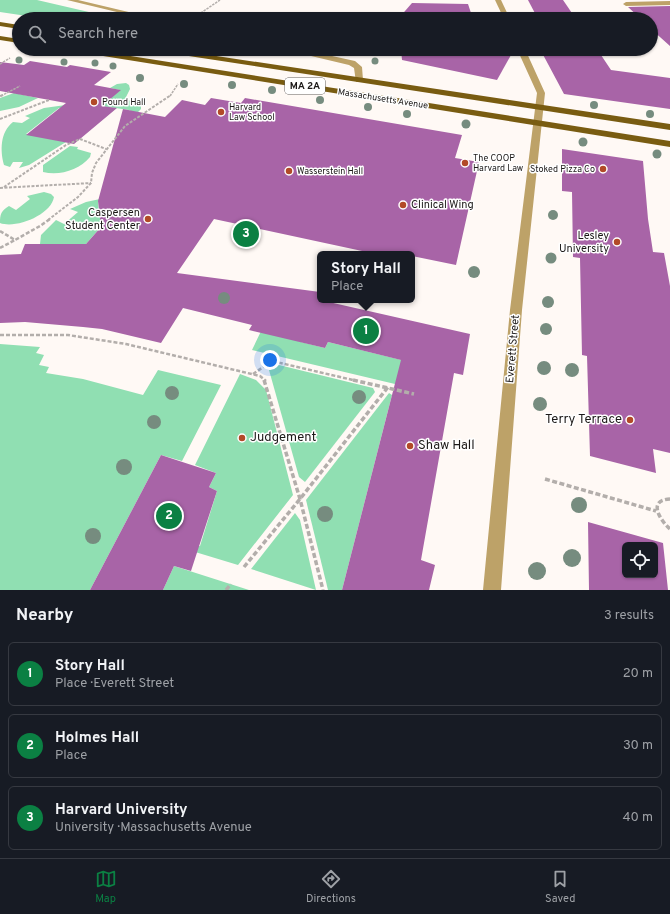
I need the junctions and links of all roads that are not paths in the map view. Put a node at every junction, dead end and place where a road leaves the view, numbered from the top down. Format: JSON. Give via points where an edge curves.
{"nodes":[{"id":1,"x":70,"y":0,"type":"edge"},
{"id":2,"x":498,"y":0,"type":"edge"},
{"id":3,"x":670,"y":3,"type":"edge"},
{"id":4,"x":626,"y":4,"type":"dead end"},
{"id":5,"x":124,"y":12,"type":"edge"},
{"id":6,"x":504,"y":12,"type":"edge"},
{"id":7,"x":0,"y":24,"type":"edge"},
{"id":8,"x":12,"y":26,"type":"edge"},
{"id":9,"x":0,"y":38,"type":"edge"},
{"id":10,"x":12,"y":40,"type":"edge"},
{"id":11,"x":115,"y":56,"type":"edge"},
{"id":12,"x":202,"y":56,"type":"edge"},
{"id":13,"x":323,"y":56,"type":"edge"},
{"id":14,"x":524,"y":56,"type":"edge"},
{"id":15,"x":359,"y":80,"type":"junction"},
{"id":16,"x":540,"y":108,"type":"junction"},
{"id":17,"x":538,"y":124,"type":"junction"},
{"id":18,"x":670,"y":128,"type":"edge"},
{"id":19,"x":670,"y":144,"type":"edge"},
{"id":20,"x":492,"y":590,"type":"edge"}],
"edges":[{"from":1,"to":5,"type":"street"},
{"from":2,"to":6,"type":"street"},
{"from":3,"to":4,"type":"street"},
{"from":7,"to":8,"type":"main road"},
{"from":9,"to":10,"type":"main road"},
{"from":11,"to":17,"type":"main road","name":"Massachusetts Avenue","number":"MA 2A"},
{"from":12,"to":15,"type":"main road","name":"Massachusetts Avenue","number":"MA 2A"},
{"from":13,"to":15,"type":"street","name":"Massachusetts Avenue","via":[[352,62],[358,67]]},
{"from":14,"to":16,"type":"street","name":"Everett Street","via":[[541,93]]},
{"from":15,"to":16,"type":"main road","name":"Massachusetts Avenue","number":"MA 2A"},
{"from":16,"to":17,"type":"street","name":"Everett Street"},
{"from":16,"to":18,"type":"main road","name":"Massachusetts Avenue","number":"MA 2A"},
{"from":17,"to":19,"type":"main road","name":"Massachusetts Avenue","number":"MA 2A"},
{"from":17,"to":20,"type":"street","name":"Everett Street","via":[[516,310]]}]}
